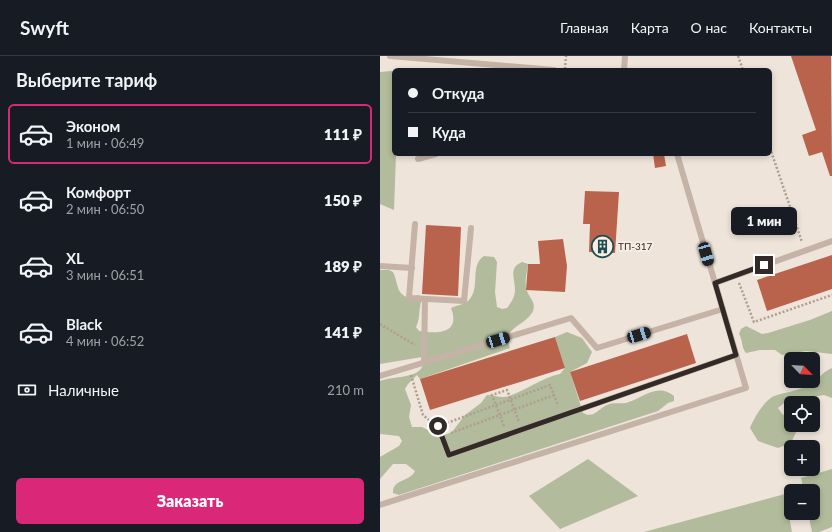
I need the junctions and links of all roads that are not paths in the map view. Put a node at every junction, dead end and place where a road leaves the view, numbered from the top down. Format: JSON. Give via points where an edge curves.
{"nodes":[{"id":1,"x":391,"y":56,"type":"edge"},
{"id":2,"x":625,"y":56,"type":"edge"},
{"id":3,"x":489,"y":67,"type":"edge"},
{"id":4,"x":511,"y":68,"type":"edge"},
{"id":5,"x":624,"y":68,"type":"edge"},
{"id":6,"x":429,"y":156,"type":"edge"},
{"id":7,"x":678,"y":156,"type":"edge"},
{"id":8,"x":418,"y":159,"type":"dead end"},
{"id":9,"x":415,"y":224,"type":"dead end"},
{"id":10,"x":471,"y":228,"type":"dead end"},
{"id":11,"x":832,"y":242,"type":"edge"},
{"id":12,"x":380,"y":266,"type":"edge"},
{"id":13,"x":412,"y":268,"type":"junction"},
{"id":14,"x":715,"y":283,"type":"junction"},
{"id":15,"x":425,"y":299,"type":"junction"},
{"id":16,"x":723,"y":309,"type":"junction"},
{"id":17,"x":736,"y":355,"type":"junction"},
{"id":18,"x":424,"y":362,"type":"junction"},
{"id":19,"x":380,"y":376,"type":"edge"},
{"id":20,"x":438,"y":426,"type":"road end"},
{"id":21,"x":380,"y":505,"type":"edge"}],
"edges":[{"from":1,"to":3,"type":"lane"},
{"from":2,"to":5,"type":"lane"},
{"from":3,"to":4,"type":"lane"},
{"from":6,"to":8,"type":"lane"},
{"from":7,"to":14,"type":"lane"},
{"from":9,"to":13,"type":"lane"},
{"from":10,"to":15,"type":"lane","via":[[464,301]]},
{"from":11,"to":14,"type":"lane"},
{"from":12,"to":13,"type":"lane"},
{"from":13,"to":15,"type":"lane","via":[[409,298]]},
{"from":14,"to":16,"type":"lane"},
{"from":15,"to":18,"type":"lane"},
{"from":16,"to":17,"type":"lane"},
{"from":16,"to":18,"type":"lane","via":[[597,348],[572,318]]},
{"from":17,"to":20,"type":"lane","via":[[449,455]]},
{"from":17,"to":21,"type":"lane","via":[[746,388]]},
{"from":18,"to":19,"type":"lane"}]}
